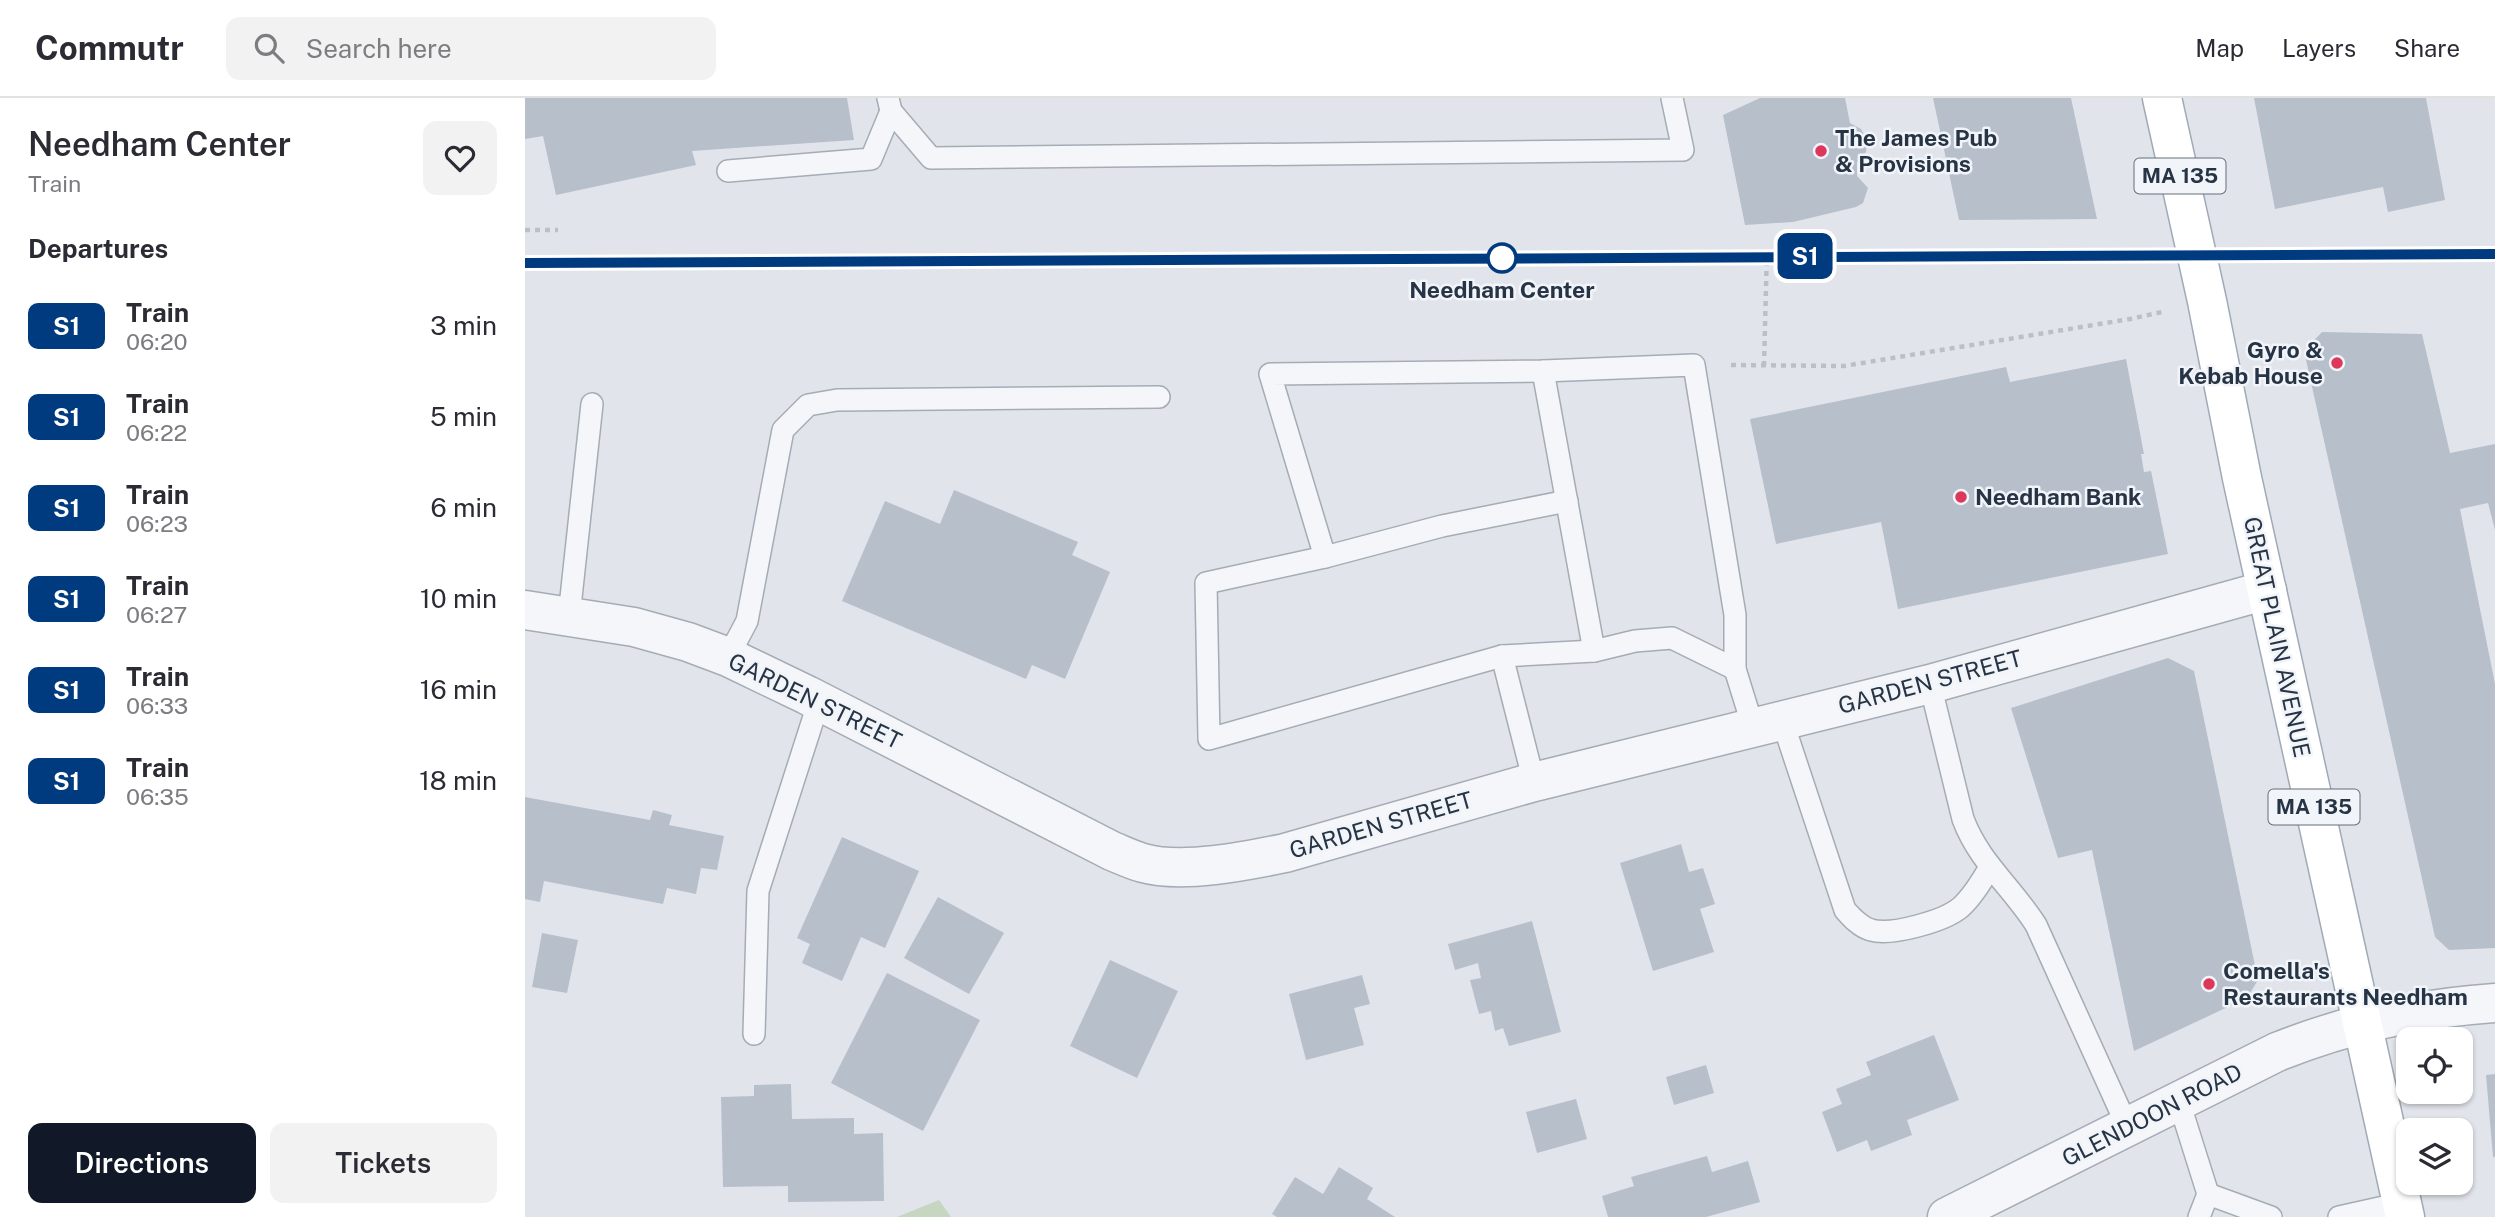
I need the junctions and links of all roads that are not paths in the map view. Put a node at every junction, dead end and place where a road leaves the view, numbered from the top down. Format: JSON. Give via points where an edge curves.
{"nodes":[{"id":1,"x":1672,"y":98,"type":"edge"},
{"id":2,"x":2162,"y":98,"type":"edge"},
{"id":3,"x":890,"y":105,"type":"edge"},
{"id":4,"x":728,"y":171,"type":"dead end"},
{"id":5,"x":1543,"y":370,"type":"junction"},
{"id":6,"x":1159,"y":397,"type":"dead end"},
{"id":7,"x":592,"y":404,"type":"dead end"},
{"id":8,"x":1567,"y":501,"type":"junction"},
{"id":9,"x":1325,"y":557,"type":"junction"},
{"id":10,"x":2267,"y":590,"type":"junction"},
{"id":11,"x":525,"y":610,"type":"edge"},
{"id":12,"x":569,"y":616,"type":"junction"},
{"id":13,"x":1594,"y":651,"type":"junction"},
{"id":14,"x":1502,"y":656,"type":"junction"},
{"id":15,"x":728,"y":657,"type":"junction"},
{"id":16,"x":1735,"y":669,"type":"junction"},
{"id":17,"x":1930,"y":684,"type":"junction"},
{"id":18,"x":819,"y":701,"type":"junction"},
{"id":19,"x":1767,"y":724,"type":"junction"},
{"id":20,"x":1534,"y":782,"type":"junction"},
{"id":21,"x":1990,"y":867,"type":"junction"},
{"id":22,"x":2495,"y":1003,"type":"edge"},
{"id":23,"x":2363,"y":1024,"type":"junction"},
{"id":24,"x":754,"y":1034,"type":"dead end"},
{"id":25,"x":2179,"y":1102,"type":"junction"},
{"id":26,"x":2128,"y":1128,"type":"junction"},
{"id":27,"x":2208,"y":1194,"type":"junction"},
{"id":28,"x":2403,"y":1210,"type":"edge"},
{"id":29,"x":1947,"y":1217,"type":"edge"},
{"id":30,"x":2199,"y":1217,"type":"edge"},
{"id":31,"x":2271,"y":1217,"type":"edge"},
{"id":32,"x":2339,"y":1217,"type":"edge"}],
"edges":[{"from":1,"to":3,"type":"lane","via":[[1682,150],[931,158]]},
{"from":2,"to":10,"type":"main road","name":"GREAT PLAIN AVENUE","number":"MA 135"},
{"from":3,"to":4,"type":"lane","via":[[871,159]]},
{"from":5,"to":8,"type":"lane"},
{"from":5,"to":9,"type":"lane","via":[[1270,374]]},
{"from":5,"to":16,"type":"lane","via":[[1694,365],[1735,615]]},
{"from":6,"to":15,"type":"lane","via":[[837,400],[808,405],[783,430],[747,621]]},
{"from":7,"to":12,"type":"lane"},
{"from":8,"to":9,"type":"lane","via":[[1442,526]]},
{"from":8,"to":13,"type":"lane"},
{"from":9,"to":14,"type":"lane","via":[[1206,583],[1209,739]]},
{"from":10,"to":17,"type":"street","name":"GARDEN STREET"},
{"from":10,"to":23,"type":"main road","name":"GREAT PLAIN AVENUE","number":"MA 135"},
{"from":11,"to":12,"type":"street","name":"GARDEN STREET"},
{"from":12,"to":15,"type":"street","name":"GARDEN STREET","via":[[634,627]]},
{"from":13,"to":14,"type":"lane"},
{"from":13,"to":16,"type":"lane","via":[[1672,638]]},
{"from":14,"to":20,"type":"lane"},
{"from":15,"to":18,"type":"street","name":"GARDEN STREET"},
{"from":16,"to":19,"type":"lane"},
{"from":17,"to":19,"type":"street","name":"GARDEN STREET"},
{"from":17,"to":21,"type":"lane","via":[[1962,819]]},
{"from":18,"to":20,"type":"street","name":"GARDEN STREET","via":[[1083,838],[1145,864],[1214,864],[1285,853]]},
{"from":18,"to":24,"type":"lane","via":[[758,891]]},
{"from":19,"to":20,"type":"street","name":"GARDEN STREET"},
{"from":19,"to":21,"type":"lane","via":[[1845,909],[1859,924],[1881,931],[1948,917],[1971,897]]},
{"from":21,"to":26,"type":"lane","via":[[2036,925]]},
{"from":22,"to":23,"type":"street","name":"GLENDOON ROAD","via":[[2434,1008]]},
{"from":23,"to":25,"type":"street","name":"GLENDOON ROAD","via":[[2277,1052]]},
{"from":23,"to":28,"type":"main road","name":"GREAT PLAIN AVENUE","number":"MA 135"},
{"from":25,"to":26,"type":"street","name":"GLENDOON ROAD"},
{"from":25,"to":27,"type":"lane"},
{"from":26,"to":29,"type":"street","name":"GLENDOON ROAD"},
{"from":27,"to":30,"type":"lane"},
{"from":27,"to":31,"type":"lane"},
{"from":28,"to":32,"type":"lane"}]}
